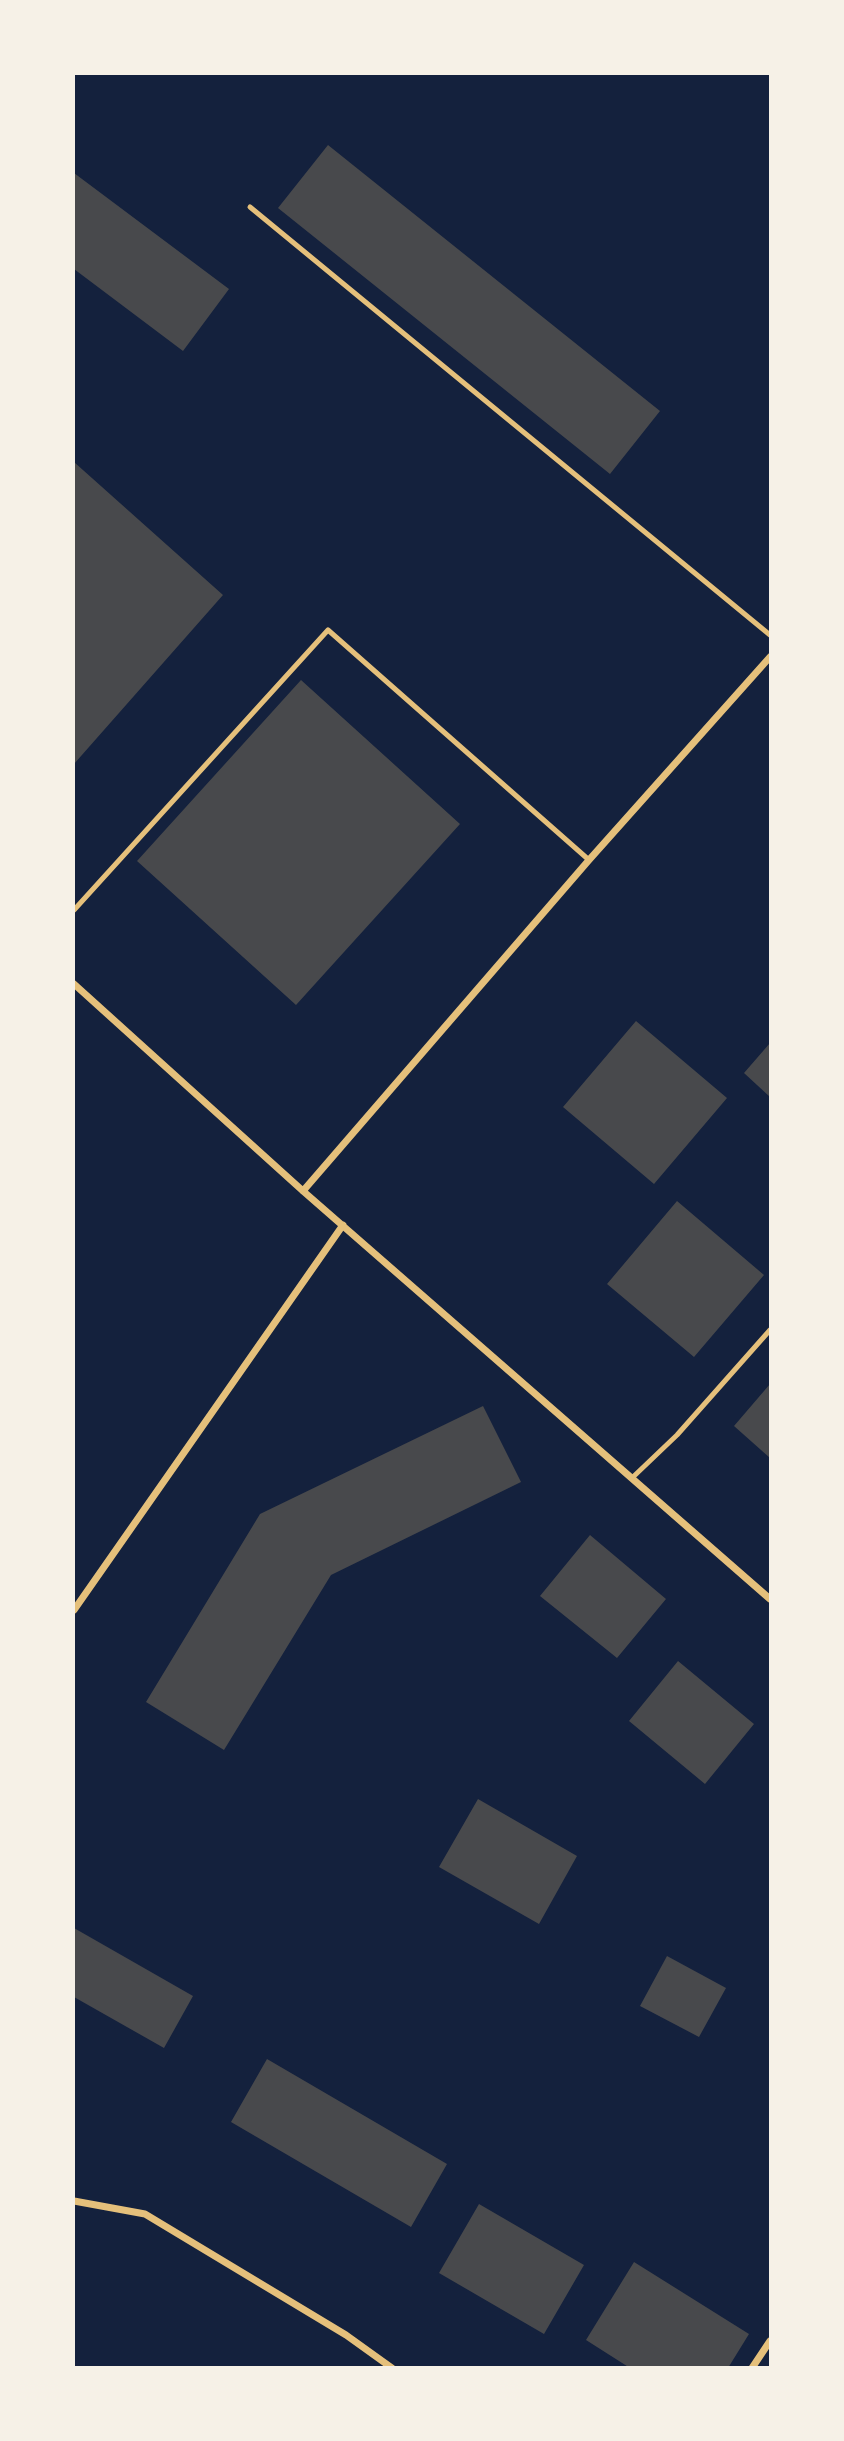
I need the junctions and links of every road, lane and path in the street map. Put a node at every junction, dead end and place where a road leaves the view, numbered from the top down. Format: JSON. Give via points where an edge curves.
{"nodes":[{"id":1,"x":250,"y":207,"type":"dead end"},
{"id":2,"x":771,"y":635,"type":"edge"},
{"id":3,"x":771,"y":657,"type":"edge"},
{"id":4,"x":589,"y":860,"type":"junction"},
{"id":5,"x":74,"y":910,"type":"edge"},
{"id":6,"x":74,"y":984,"type":"edge"},
{"id":7,"x":303,"y":1191,"type":"junction"},
{"id":8,"x":343,"y":1226,"type":"junction"},
{"id":9,"x":771,"y":1331,"type":"edge"},
{"id":10,"x":633,"y":1477,"type":"junction"},
{"id":11,"x":771,"y":1599,"type":"edge"},
{"id":12,"x":74,"y":1610,"type":"edge"},
{"id":13,"x":74,"y":2201,"type":"edge"},
{"id":14,"x":771,"y":2341,"type":"edge"},
{"id":15,"x":393,"y":2368,"type":"edge"},
{"id":16,"x":752,"y":2368,"type":"edge"}],
"edges":[{"from":1,"to":2,"type":"lane"},
{"from":3,"to":4,"type":"street"},
{"from":4,"to":5,"type":"lane","via":[[328,630]]},
{"from":4,"to":7,"type":"street"},
{"from":6,"to":7,"type":"street"},
{"from":7,"to":8,"type":"street"},
{"from":8,"to":10,"type":"street"},
{"from":8,"to":12,"type":"street"},
{"from":9,"to":10,"type":"lane"},
{"from":10,"to":11,"type":"street"},
{"from":13,"to":15,"type":"street","via":[[145,2214]]},
{"from":14,"to":16,"type":"street"}]}
